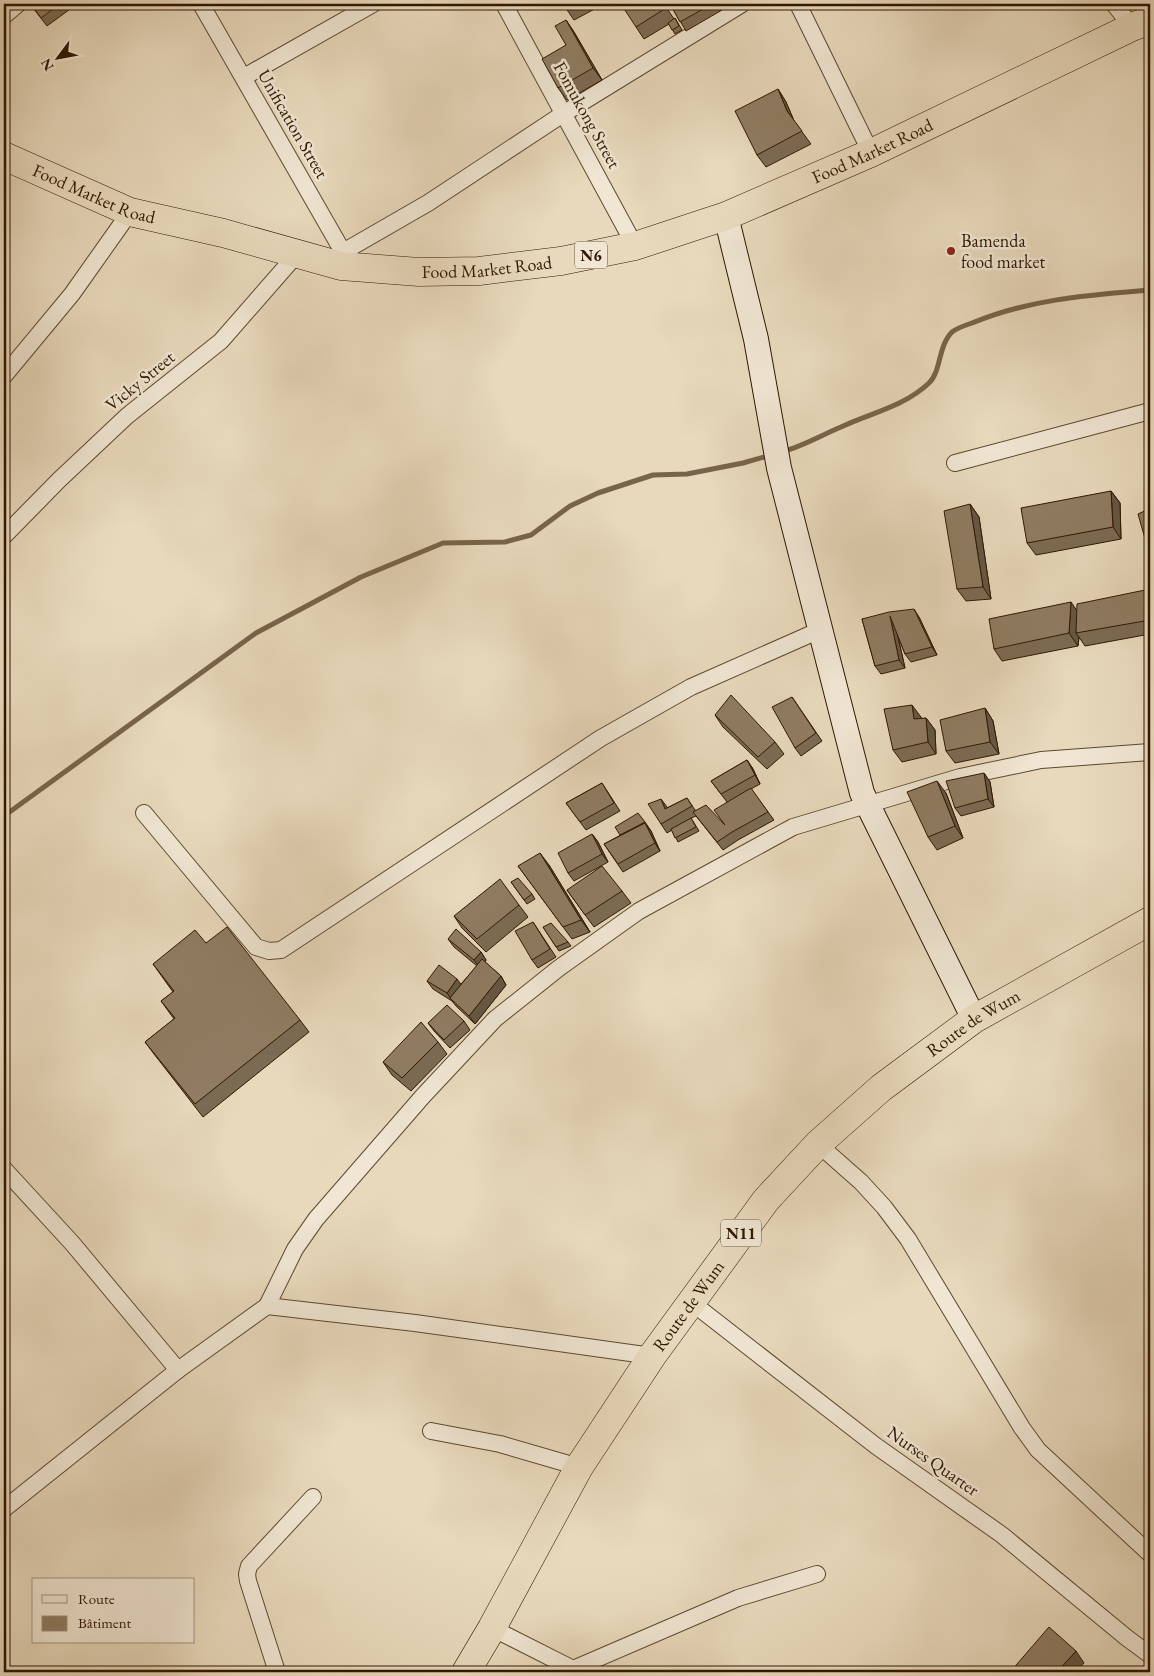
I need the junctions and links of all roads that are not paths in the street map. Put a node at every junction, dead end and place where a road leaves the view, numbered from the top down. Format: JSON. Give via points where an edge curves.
{"nodes":[{"id":1,"x":18,"y":4,"type":"edge"},
{"id":2,"x":201,"y":4,"type":"edge"},
{"id":3,"x":373,"y":4,"type":"edge"},
{"id":4,"x":504,"y":4,"type":"edge"},
{"id":5,"x":742,"y":4,"type":"edge"},
{"id":6,"x":798,"y":4,"type":"edge"},
{"id":7,"x":1114,"y":4,"type":"edge"},
{"id":8,"x":4,"y":16,"type":"edge"},
{"id":9,"x":1141,"y":24,"type":"edge"},
{"id":10,"x":244,"y":77,"type":"junction"},
{"id":11,"x":563,"y":114,"type":"junction"},
{"id":12,"x":871,"y":153,"type":"junction"},
{"id":13,"x":4,"y":156,"type":"edge"},
{"id":14,"x":130,"y":212,"type":"junction"},
{"id":15,"x":726,"y":216,"type":"junction"},
{"id":16,"x":635,"y":246,"type":"junction"},
{"id":17,"x":298,"y":254,"type":"junction"},
{"id":18,"x":342,"y":259,"type":"junction"},
{"id":19,"x":4,"y":376,"type":"edge"},
{"id":20,"x":1150,"y":411,"type":"edge"},
{"id":21,"x":955,"y":463,"type":"dead end"},
{"id":22,"x":4,"y":536,"type":"edge"},
{"id":23,"x":820,"y":630,"type":"junction"},
{"id":24,"x":1150,"y":752,"type":"edge"},
{"id":25,"x":868,"y":805,"type":"junction"},
{"id":26,"x":144,"y":814,"type":"dead end"},
{"id":27,"x":1150,"y":921,"type":"edge"},
{"id":28,"x":974,"y":1019,"type":"junction"},
{"id":29,"x":818,"y":1144,"type":"junction"},
{"id":30,"x":4,"y":1169,"type":"edge"},
{"id":31,"x":692,"y":1302,"type":"junction"},
{"id":32,"x":268,"y":1306,"type":"junction"},
{"id":33,"x":652,"y":1356,"type":"junction"},
{"id":34,"x":178,"y":1370,"type":"junction"},
{"id":35,"x":431,"y":1430,"type":"dead end"},
{"id":36,"x":579,"y":1467,"type":"junction"},
{"id":37,"x":313,"y":1497,"type":"dead end"},
{"id":38,"x":5,"y":1504,"type":"edge"},
{"id":39,"x":1150,"y":1554,"type":"edge"},
{"id":40,"x":817,"y":1574,"type":"dead end"},
{"id":41,"x":492,"y":1628,"type":"junction"},
{"id":42,"x":1150,"y":1655,"type":"edge"},
{"id":43,"x":576,"y":1670,"type":"edge"},
{"id":44,"x":277,"y":1672,"type":"edge"},
{"id":45,"x":466,"y":1672,"type":"edge"}],
"edges":[{"from":1,"to":8,"type":"street"},
{"from":2,"to":10,"type":"street","name":"Unification Street"},
{"from":3,"to":10,"type":"street"},
{"from":4,"to":11,"type":"street","name":"Fomukong Street"},
{"from":5,"to":11,"type":"street"},
{"from":6,"to":12,"type":"street"},
{"from":7,"to":9,"type":"street"},
{"from":9,"to":12,"type":"highway","name":"Food Market Road","number":"N6"},
{"from":10,"to":18,"type":"street","name":"Unification Street"},
{"from":11,"to":16,"type":"street","name":"Fomukong Street"},
{"from":11,"to":18,"type":"street"},
{"from":12,"to":15,"type":"highway","name":"Food Market Road","number":"N6"},
{"from":13,"to":14,"type":"highway","name":"Food Market Road","number":"N6"},
{"from":14,"to":17,"type":"highway","name":"Food Market Road","number":"N6"},
{"from":14,"to":19,"type":"street","via":[[72,294]]},
{"from":15,"to":16,"type":"highway","name":"Food Market Road","number":"N6"},
{"from":15,"to":23,"type":"main road","via":[[756,339],[773,443]]},
{"from":16,"to":18,"type":"highway","name":"Food Market Road","number":"N6","via":[[561,261],[479,271],[419,272]]},
{"from":17,"to":18,"type":"highway","name":"Food Market Road","number":"N6"},
{"from":17,"to":22,"type":"street","name":"Vicky Street","via":[[221,341],[127,416]]},
{"from":20,"to":21,"type":"street"},
{"from":23,"to":25,"type":"main road"},
{"from":23,"to":26,"type":"street","via":[[691,687],[601,738],[281,950],[269,952],[256,947]]},
{"from":24,"to":25,"type":"street","via":[[1041,760],[960,777]]},
{"from":25,"to":28,"type":"main road"},
{"from":25,"to":32,"type":"street","via":[[793,827],[639,911],[495,1019],[316,1219],[295,1249]]},
{"from":27,"to":28,"type":"highway","name":"Route de Wum","number":"N11"},
{"from":28,"to":29,"type":"highway","name":"Route de Wum","number":"N11","via":[[881,1088]]},
{"from":29,"to":31,"type":"highway","name":"Route de Wum","number":"N11","via":[[766,1200]]},
{"from":29,"to":39,"type":"street","via":[[861,1182],[908,1239],[1038,1450]]},
{"from":30,"to":34,"type":"street","via":[[72,1243]]},
{"from":31,"to":33,"type":"highway","name":"Route de Wum","number":"N11"},
{"from":31,"to":42,"type":"street","name":"Nurses Quarter","via":[[876,1446],[1002,1535]]},
{"from":32,"to":33,"type":"street"},
{"from":32,"to":34,"type":"street"},
{"from":33,"to":36,"type":"highway","name":"Route de Wum","number":"N11"},
{"from":34,"to":38,"type":"street"},
{"from":35,"to":36,"type":"street","via":[[500,1444]]},
{"from":36,"to":41,"type":"highway","name":"Route de Wum","number":"N11"},
{"from":37,"to":44,"type":"street","via":[[249,1566],[247,1574]]},
{"from":40,"to":43,"type":"street","via":[[738,1598]]},
{"from":41,"to":43,"type":"street"},
{"from":41,"to":45,"type":"highway","name":"Route de Wum","number":"N11"}]}
